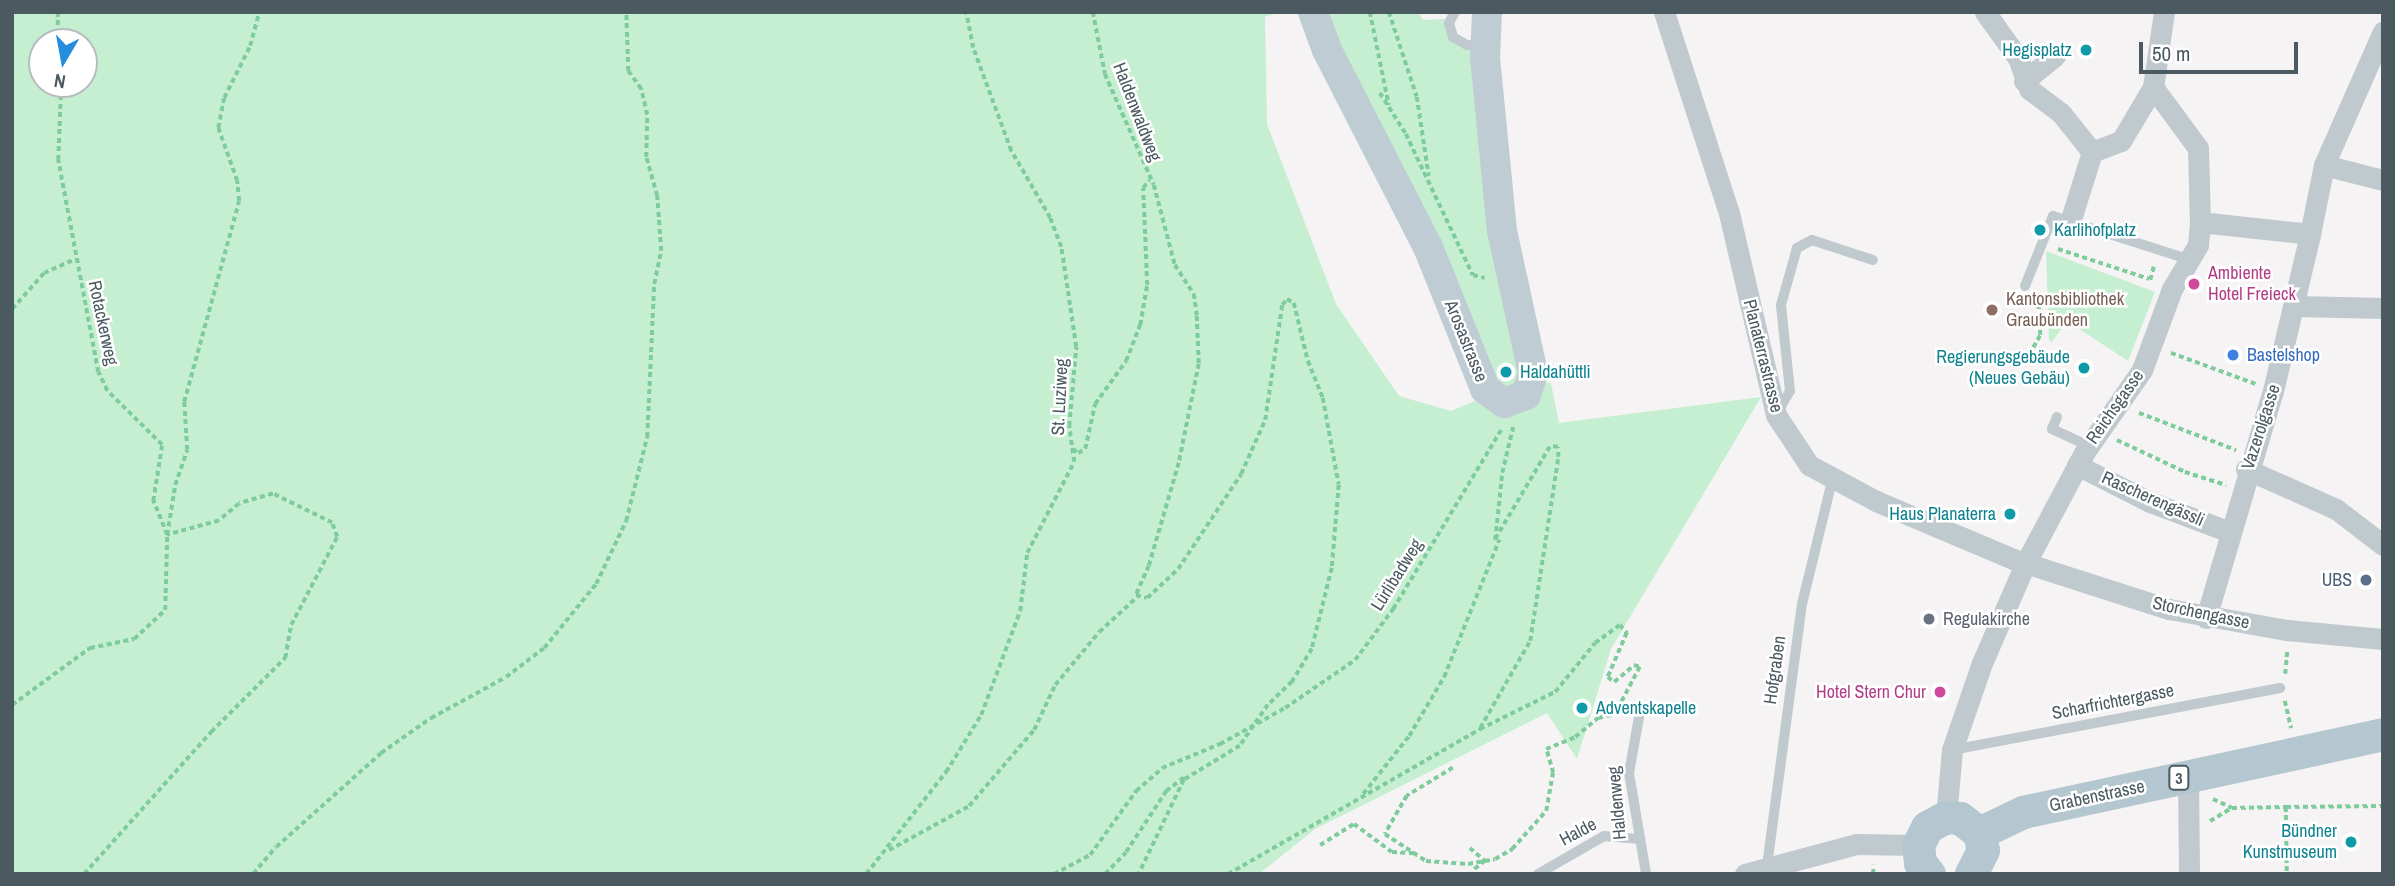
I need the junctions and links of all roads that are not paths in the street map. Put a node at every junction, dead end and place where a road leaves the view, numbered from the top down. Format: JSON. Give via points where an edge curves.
{"nodes":[{"id":1,"x":1313,"y":12,"type":"edge"},
{"id":2,"x":1455,"y":12,"type":"edge"},
{"id":3,"x":1487,"y":12,"type":"edge"},
{"id":4,"x":1664,"y":12,"type":"edge"},
{"id":5,"x":1985,"y":12,"type":"edge"},
{"id":6,"x":2164,"y":12,"type":"edge"},
{"id":7,"x":2383,"y":31,"type":"edge"},
{"id":8,"x":1484,"y":45,"type":"junction"},
{"id":9,"x":2055,"y":56,"type":"dead end"},
{"id":10,"x":2024,"y":80,"type":"junction"},
{"id":11,"x":2153,"y":87,"type":"junction"},
{"id":12,"x":2092,"y":152,"type":"junction"},
{"id":13,"x":2324,"y":165,"type":"junction"},
{"id":14,"x":2383,"y":180,"type":"edge"},
{"id":15,"x":2070,"y":222,"type":"junction"},
{"id":16,"x":2200,"y":222,"type":"junction"},
{"id":17,"x":2309,"y":234,"type":"junction"},
{"id":18,"x":2193,"y":252,"type":"junction"},
{"id":19,"x":1873,"y":260,"type":"dead end"},
{"id":20,"x":2025,"y":286,"type":"road end"},
{"id":21,"x":2295,"y":306,"type":"junction"},
{"id":22,"x":2383,"y":308,"type":"edge"},
{"id":23,"x":1776,"y":415,"type":"junction"},
{"id":24,"x":2057,"y":417,"type":"dead end"},
{"id":25,"x":2094,"y":438,"type":"junction"},
{"id":26,"x":2077,"y":465,"type":"junction"},
{"id":27,"x":2246,"y":472,"type":"junction"},
{"id":28,"x":1832,"y":481,"type":"junction"},
{"id":29,"x":2230,"y":532,"type":"junction"},
{"id":30,"x":2383,"y":545,"type":"edge"},
{"id":31,"x":2025,"y":564,"type":"junction"},
{"id":32,"x":2206,"y":618,"type":"junction"},
{"id":33,"x":2383,"y":639,"type":"edge"},
{"id":34,"x":2280,"y":688,"type":"dead end"},
{"id":35,"x":1639,"y":717,"type":"road end"},
{"id":36,"x":2383,"y":734,"type":"edge"},
{"id":37,"x":1952,"y":750,"type":"junction"},
{"id":38,"x":2199,"y":786,"type":"junction"},
{"id":39,"x":1946,"y":817,"type":"junction"},
{"id":40,"x":1979,"y":833,"type":"junction"},
{"id":41,"x":1637,"y":839,"type":"junction"},
{"id":42,"x":1924,"y":859,"type":"edge"},
{"id":43,"x":1767,"y":866,"type":"junction"},
{"id":44,"x":1538,"y":874,"type":"edge"},
{"id":45,"x":1646,"y":874,"type":"edge"},
{"id":46,"x":1745,"y":874,"type":"edge"},
{"id":47,"x":1971,"y":874,"type":"edge"},
{"id":48,"x":2189,"y":874,"type":"edge"}],
"edges":[{"from":1,"to":8,"type":"main road","name":"Arosastrasse","via":[[1327,50],[1428,247],[1485,389],[1512,407],[1526,395],[1533,373],[1502,231]]},
{"from":2,"to":8,"type":"lane","via":[[1449,23],[1453,37],[1467,45]]},
{"from":3,"to":8,"type":"main road"},
{"from":4,"to":23,"type":"street","name":"Planaterrastrasse","via":[[1729,213]]},
{"from":5,"to":10,"type":"street","via":[[2015,53]]},
{"from":6,"to":11,"type":"street"},
{"from":7,"to":13,"type":"street"},
{"from":9,"to":10,"type":"street"},
{"from":10,"to":12,"type":"street","via":[[2034,95],[2067,119]]},
{"from":11,"to":12,"type":"street","via":[[2121,141]]},
{"from":11,"to":16,"type":"street","name":"Reichsgasse","via":[[2199,148]]},
{"from":12,"to":15,"type":"street"},
{"from":13,"to":14,"type":"street"},
{"from":13,"to":17,"type":"street"},
{"from":15,"to":18,"type":"lane"},
{"from":15,"to":20,"type":"lane","via":[[2053,216]]},
{"from":16,"to":17,"type":"street"},
{"from":16,"to":18,"type":"street","name":"Reichsgasse"},
{"from":17,"to":21,"type":"street","name":"Vazerolgasse"},
{"from":18,"to":25,"type":"street","name":"Reichsgasse","via":[[2142,370]]},
{"from":19,"to":23,"type":"lane","via":[[1812,240],[1797,248],[1781,305],[1790,391]]},
{"from":21,"to":22,"type":"street"},
{"from":21,"to":27,"type":"street","name":"Vazerolgasse"},
{"from":23,"to":28,"type":"street","name":"Planaterrastrasse","via":[[1809,465]]},
{"from":24,"to":25,"type":"lane","via":[[2052,429]]},
{"from":25,"to":26,"type":"street","name":"Reichsgasse"},
{"from":26,"to":29,"type":"street","name":"Rascherengässli","via":[[2150,502]]},
{"from":26,"to":31,"type":"street","name":"Reichsgasse"},
{"from":27,"to":29,"type":"street","name":"Vazerolgasse"},
{"from":27,"to":30,"type":"street","via":[[2336,509]]},
{"from":28,"to":31,"type":"street","name":"Planaterrastrasse"},
{"from":28,"to":43,"type":"lane","name":"Hofgraben","via":[[1802,604]]},
{"from":29,"to":32,"type":"street","name":"Vazerolgasse"},
{"from":31,"to":32,"type":"street","name":"Storchengasse"},
{"from":31,"to":37,"type":"street","name":"Reichsgasse","via":[[1982,663]]},
{"from":32,"to":33,"type":"street","name":"Storchengasse"},
{"from":34,"to":37,"type":"lane","name":"Scharfrichtergasse"},
{"from":35,"to":41,"type":"lane","name":"Haldenweg","via":[[1629,773]]},
{"from":36,"to":38,"type":"main road","name":"Grabenstrasse","number":"3"},
{"from":37,"to":39,"type":"street","name":"Reichsgasse"},
{"from":38,"to":40,"type":"main road","name":"Grabenstrasse","number":"3","via":[[2022,812]]},
{"from":38,"to":48,"type":"street"},
{"from":39,"to":40,"type":"main road","via":[[1960,818]]},
{"from":39,"to":42,"type":"main road","via":[[1927,827]]},
{"from":40,"to":47,"type":"main road","via":[[1983,850]]},
{"from":41,"to":44,"type":"lane","name":"Halde","via":[[1604,836]]},
{"from":41,"to":45,"type":"lane","name":"Haldenweg"},
{"from":42,"to":43,"type":"street","via":[[1856,844]]},
{"from":43,"to":46,"type":"street"}]}
